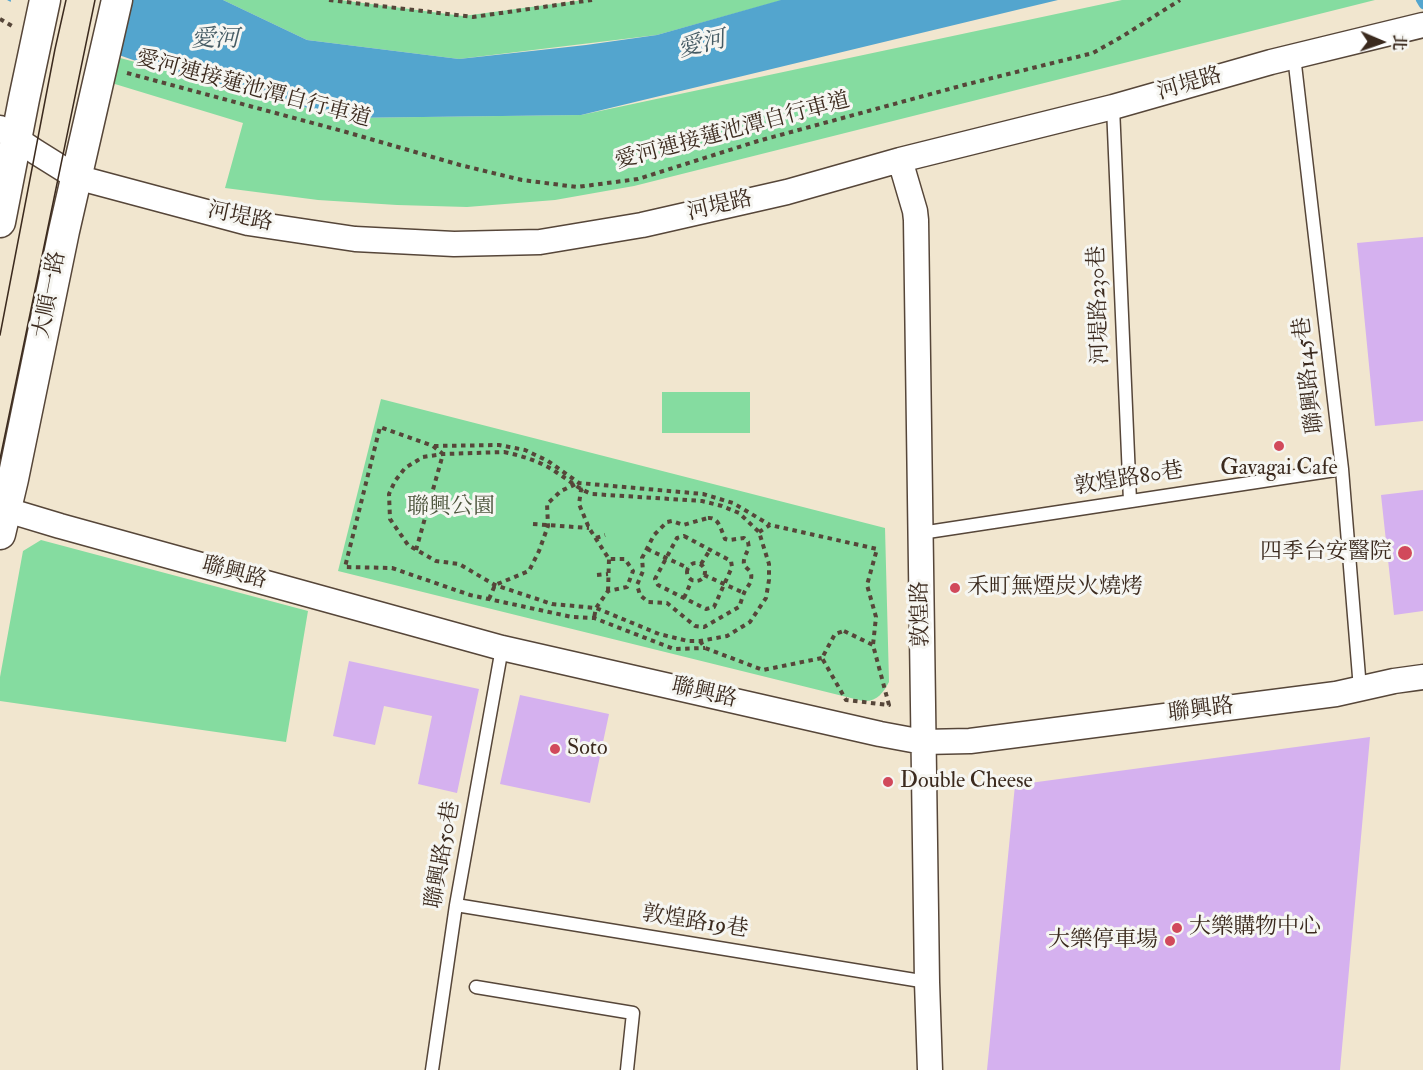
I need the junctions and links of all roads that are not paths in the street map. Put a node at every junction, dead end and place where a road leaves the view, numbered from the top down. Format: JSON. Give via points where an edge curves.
{"nodes":[{"id":1,"x":117,"y":0,"type":"edge"},
{"id":2,"x":33,"y":17,"type":"edge"},
{"id":3,"x":1423,"y":25,"type":"edge"},
{"id":4,"x":1294,"y":56,"type":"junction"},
{"id":5,"x":1113,"y":107,"type":"junction"},
{"id":6,"x":5,"y":136,"type":"edge"},
{"id":7,"x":900,"y":160,"type":"junction"},
{"id":8,"x":76,"y":177,"type":"junction"},
{"id":9,"x":0,"y":222,"type":"edge"},
{"id":10,"x":1342,"y":469,"type":"junction"},
{"id":11,"x":1130,"y":501,"type":"junction"},
{"id":12,"x":2,"y":518,"type":"edge"},
{"id":13,"x":921,"y":533,"type":"junction"},
{"id":14,"x":502,"y":648,"type":"junction"},
{"id":15,"x":1423,"y":677,"type":"edge"},
{"id":16,"x":1360,"y":689,"type":"junction"},
{"id":17,"x":923,"y":742,"type":"junction"},
{"id":18,"x":456,"y":905,"type":"junction"},
{"id":19,"x":927,"y":982,"type":"junction"},
{"id":20,"x":476,"y":987,"type":"dead end"},
{"id":21,"x":432,"y":1070,"type":"edge"},
{"id":22,"x":627,"y":1070,"type":"edge"},
{"id":23,"x":930,"y":1070,"type":"edge"}],
"edges":[{"from":1,"to":8,"type":"street","name":"大順一路","via":[[111,63]]},
{"from":2,"to":6,"type":"street"},
{"from":3,"to":4,"type":"street","name":"河堤路"},
{"from":4,"to":5,"type":"street","name":"河堤路"},
{"from":4,"to":10,"type":"lane","name":"聯興路145巷"},
{"from":5,"to":7,"type":"street","name":"河堤路"},
{"from":5,"to":11,"type":"lane","name":"河堤路230巷"},
{"from":6,"to":8,"type":"street","name":"河堤路"},
{"from":6,"to":9,"type":"street"},
{"from":7,"to":8,"type":"street","name":"河堤路","via":[[787,192],[642,225],[530,243],[355,239],[248,223]]},
{"from":7,"to":13,"type":"street","name":"敦煌路","via":[[916,220]]},
{"from":8,"to":12,"type":"street","name":"大順一路"},
{"from":10,"to":11,"type":"lane","name":"敦煌路80巷"},
{"from":10,"to":16,"type":"lane","name":"聯興路145巷"},
{"from":11,"to":13,"type":"lane","name":"敦煌路80巷"},
{"from":12,"to":14,"type":"street","name":"聯興路","via":[[60,526]]},
{"from":13,"to":17,"type":"street","name":"敦煌路"},
{"from":14,"to":17,"type":"street","name":"聯興路"},
{"from":14,"to":18,"type":"lane","name":"聯興路50巷"},
{"from":15,"to":16,"type":"street","name":"聯興路"},
{"from":16,"to":17,"type":"street","name":"聯興路","via":[[970,741]]},
{"from":17,"to":19,"type":"street","name":"敦煌路"},
{"from":18,"to":19,"type":"lane","name":"敦煌路19巷"},
{"from":18,"to":21,"type":"lane","name":"聯興路50巷"},
{"from":19,"to":23,"type":"street","name":"敦煌路"},
{"from":20,"to":22,"type":"lane","via":[[633,1013]]}]}
